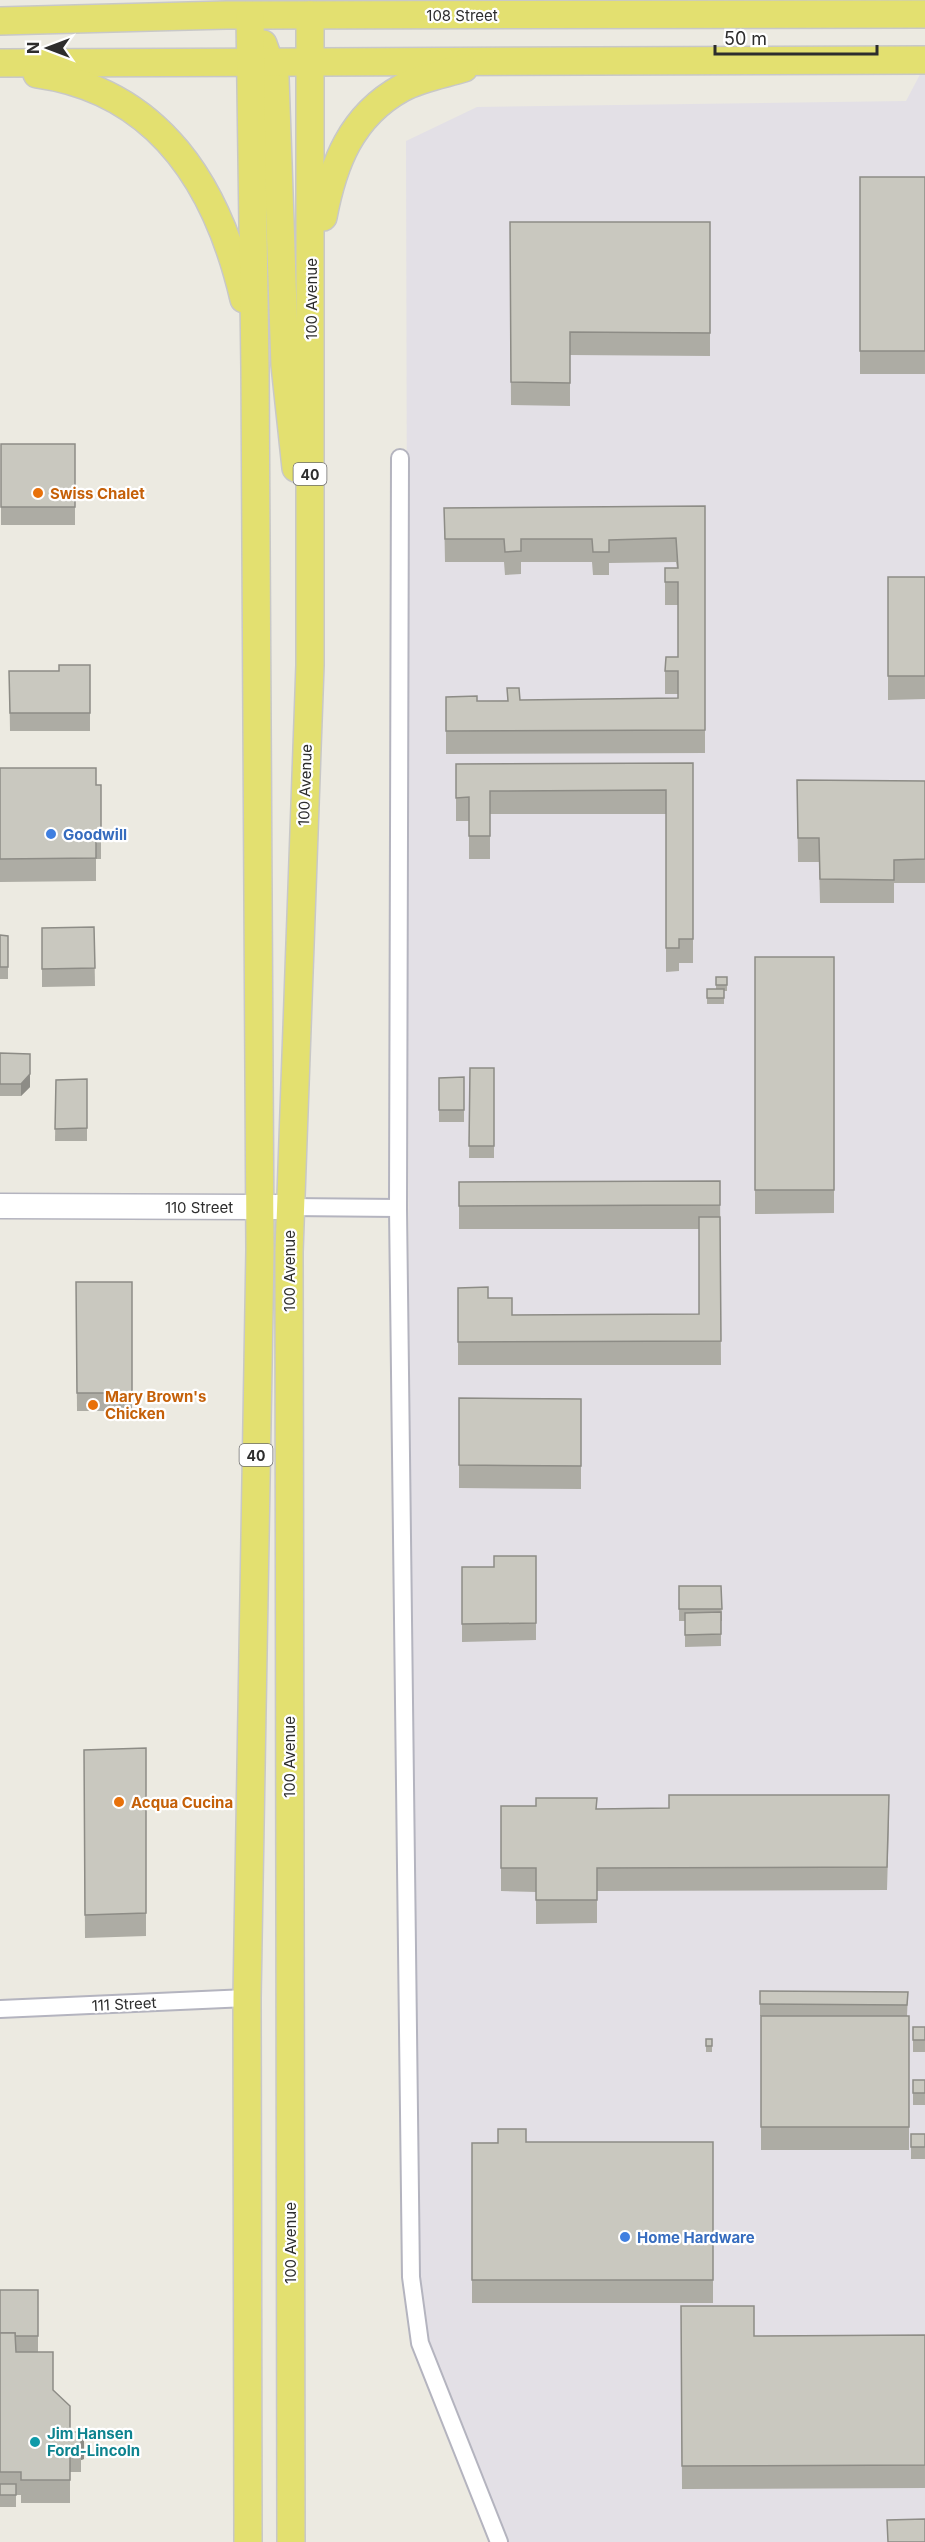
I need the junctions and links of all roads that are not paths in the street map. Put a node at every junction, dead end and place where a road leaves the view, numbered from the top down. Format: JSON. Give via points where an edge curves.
{"nodes":[{"id":1,"x":140,"y":0,"type":"edge"},
{"id":2,"x":449,"y":0,"type":"edge"},
{"id":3,"x":250,"y":8,"type":"edge"},
{"id":4,"x":299,"y":8,"type":"edge"},
{"id":5,"x":925,"y":14,"type":"edge"},
{"id":6,"x":494,"y":15,"type":"junction"},
{"id":7,"x":80,"y":17,"type":"junction"},
{"id":8,"x":0,"y":21,"type":"edge"},
{"id":9,"x":260,"y":60,"type":"junction"},
{"id":10,"x":311,"y":60,"type":"junction"},
{"id":11,"x":494,"y":60,"type":"junction"},
{"id":12,"x":925,"y":60,"type":"edge"},
{"id":13,"x":0,"y":63,"type":"edge"},
{"id":14,"x":0,"y":69,"type":"edge"},
{"id":15,"x":311,"y":283,"type":"junction"},
{"id":16,"x":255,"y":368,"type":"junction"},
{"id":17,"x":400,"y":458,"type":"dead end"},
{"id":18,"x":310,"y":665,"type":"junction"},
{"id":19,"x":0,"y":1206,"type":"edge"},
{"id":20,"x":289,"y":1207,"type":"junction"},
{"id":21,"x":260,"y":1208,"type":"junction"},
{"id":22,"x":398,"y":1208,"type":"junction"},
{"id":23,"x":247,"y":1998,"type":"junction"},
{"id":24,"x":0,"y":2009,"type":"edge"},
{"id":25,"x":248,"y":2542,"type":"edge"},
{"id":26,"x":291,"y":2542,"type":"edge"},
{"id":27,"x":499,"y":2542,"type":"edge"}],
"edges":[{"from":1,"to":7,"type":"main road"},
{"from":2,"to":6,"type":"main road"},
{"from":3,"to":4,"type":"main road","name":"108 Street"},
{"from":3,"to":7,"type":"main road","name":"108 Street"},
{"from":3,"to":9,"type":"main road","name":"100 Avenue","number":"40"},
{"from":4,"to":6,"type":"main road","name":"108 Street"},
{"from":4,"to":10,"type":"main road","name":"100 Avenue"},
{"from":5,"to":6,"type":"main road","name":"108 Street"},
{"from":7,"to":8,"type":"main road","name":"108 Street"},
{"from":9,"to":10,"type":"main road"},
{"from":9,"to":13,"type":"main road"},
{"from":9,"to":16,"type":"main road","name":"100 Avenue","number":"40"},
{"from":9,"to":18,"type":"main road","via":[[275,78],[285,365],[302,525]]},
{"from":10,"to":11,"type":"main road"},
{"from":10,"to":15,"type":"main road","name":"100 Avenue"},
{"from":11,"to":12,"type":"main road"},
{"from":11,"to":15,"type":"main road","via":[[403,87],[375,106],[358,125],[331,177]]},
{"from":14,"to":16,"type":"main road","via":[[72,81],[110,95],[142,115],[168,139],[192,169],[226,236],[248,320]]},
{"from":15,"to":18,"type":"main road","name":"100 Avenue","number":"40"},
{"from":16,"to":21,"type":"main road","name":"100 Avenue","number":"40"},
{"from":17,"to":22,"type":"street"},
{"from":18,"to":20,"type":"main road","name":"100 Avenue","number":"40"},
{"from":19,"to":21,"type":"street","name":"110 Street"},
{"from":20,"to":21,"type":"street","name":"110 Street"},
{"from":20,"to":22,"type":"street","name":"110 Street"},
{"from":20,"to":26,"type":"main road","name":"100 Avenue","number":"40"},
{"from":21,"to":23,"type":"main road","name":"100 Avenue","number":"40"},
{"from":22,"to":27,"type":"street","via":[[411,2277],[420,2343]]},
{"from":23,"to":24,"type":"street","name":"111 Street"},
{"from":23,"to":25,"type":"main road","name":"100 Avenue","number":"40"}]}
